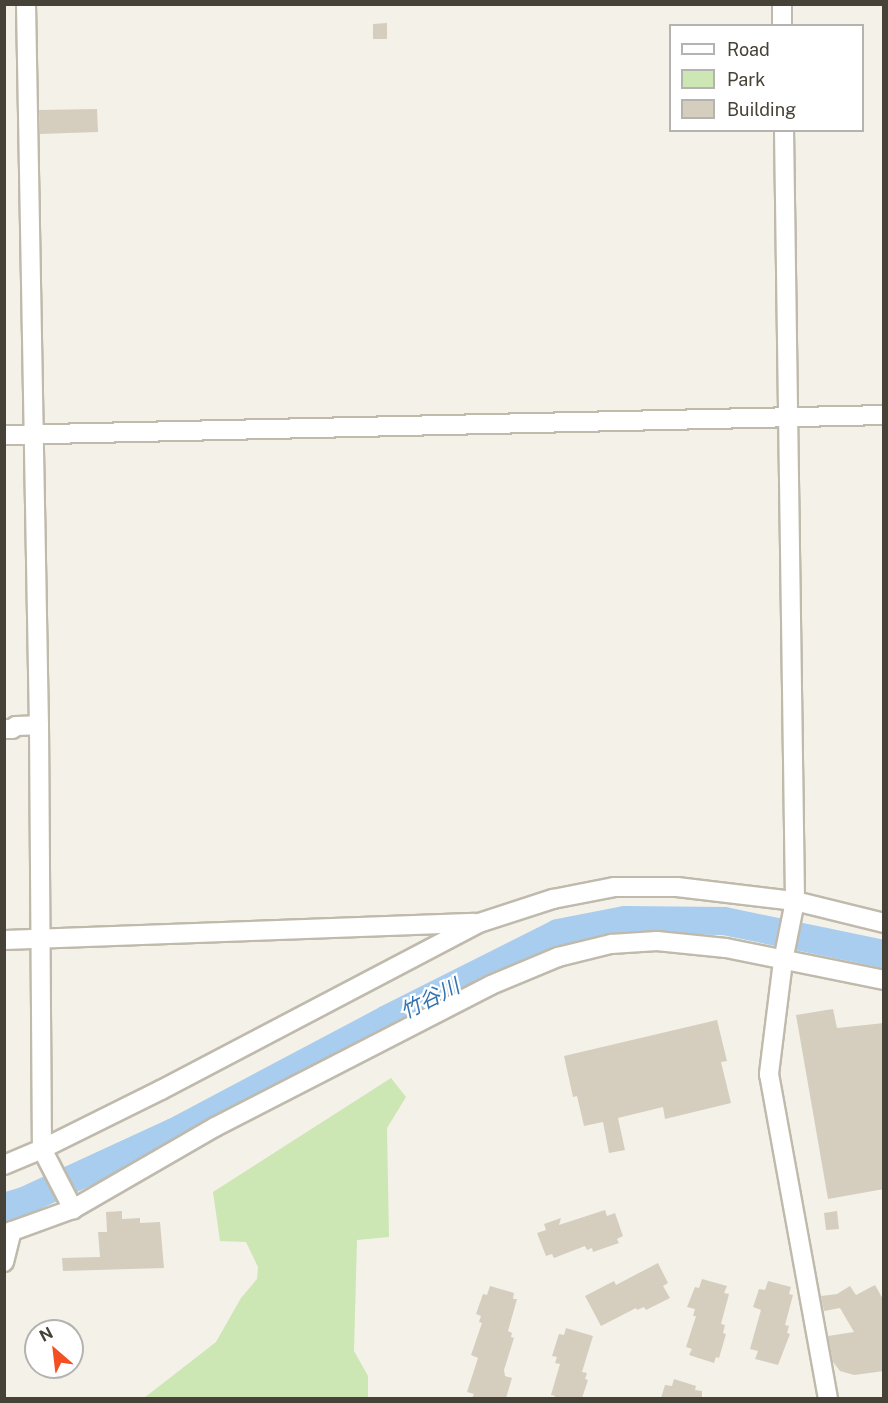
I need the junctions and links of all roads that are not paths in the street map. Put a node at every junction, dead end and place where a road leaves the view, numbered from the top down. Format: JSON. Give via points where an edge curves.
{"nodes":[{"id":1,"x":26,"y":4,"type":"edge"},
{"id":2,"x":782,"y":4,"type":"edge"},
{"id":3,"x":782,"y":24,"type":"edge"},
{"id":4,"x":784,"y":132,"type":"edge"},
{"id":5,"x":884,"y":416,"type":"edge"},
{"id":6,"x":790,"y":417,"type":"junction"},
{"id":7,"x":4,"y":435,"type":"edge"},
{"id":8,"x":34,"y":435,"type":"junction"},
{"id":9,"x":39,"y":725,"type":"junction"},
{"id":10,"x":4,"y":729,"type":"edge"},
{"id":11,"x":795,"y":907,"type":"junction"},
{"id":12,"x":478,"y":923,"type":"junction"},
{"id":13,"x":884,"y":923,"type":"edge"},
{"id":14,"x":41,"y":939,"type":"junction"},
{"id":15,"x":4,"y":940,"type":"edge"},
{"id":16,"x":784,"y":956,"type":"junction"},
{"id":17,"x":884,"y":980,"type":"edge"},
{"id":18,"x":42,"y":1149,"type":"junction"},
{"id":19,"x":4,"y":1165,"type":"edge"},
{"id":20,"x":70,"y":1204,"type":"junction"},
{"id":21,"x":8,"y":1233,"type":"edge"},
{"id":22,"x":4,"y":1262,"type":"edge"},
{"id":23,"x":828,"y":1398,"type":"edge"}],
"edges":[{"from":1,"to":8,"type":"street"},
{"from":2,"to":3,"type":"street"},
{"from":4,"to":6,"type":"street"},
{"from":5,"to":6,"type":"street"},
{"from":6,"to":8,"type":"street"},
{"from":6,"to":11,"type":"street"},
{"from":7,"to":8,"type":"street"},
{"from":8,"to":9,"type":"street"},
{"from":9,"to":10,"type":"street"},
{"from":9,"to":14,"type":"street"},
{"from":11,"to":12,"type":"street","via":[[677,887],[614,887],[553,899]]},
{"from":11,"to":13,"type":"street"},
{"from":11,"to":16,"type":"street"},
{"from":12,"to":14,"type":"street"},
{"from":12,"to":18,"type":"street"},
{"from":14,"to":15,"type":"street"},
{"from":14,"to":18,"type":"street"},
{"from":16,"to":17,"type":"street"},
{"from":16,"to":20,"type":"street","via":[[657,941],[611,944],[558,957],[491,985]]},
{"from":16,"to":23,"type":"street","via":[[770,1074]]},
{"from":18,"to":19,"type":"street"},
{"from":18,"to":20,"type":"street"},
{"from":20,"to":21,"type":"street"},
{"from":21,"to":22,"type":"street"}]}
